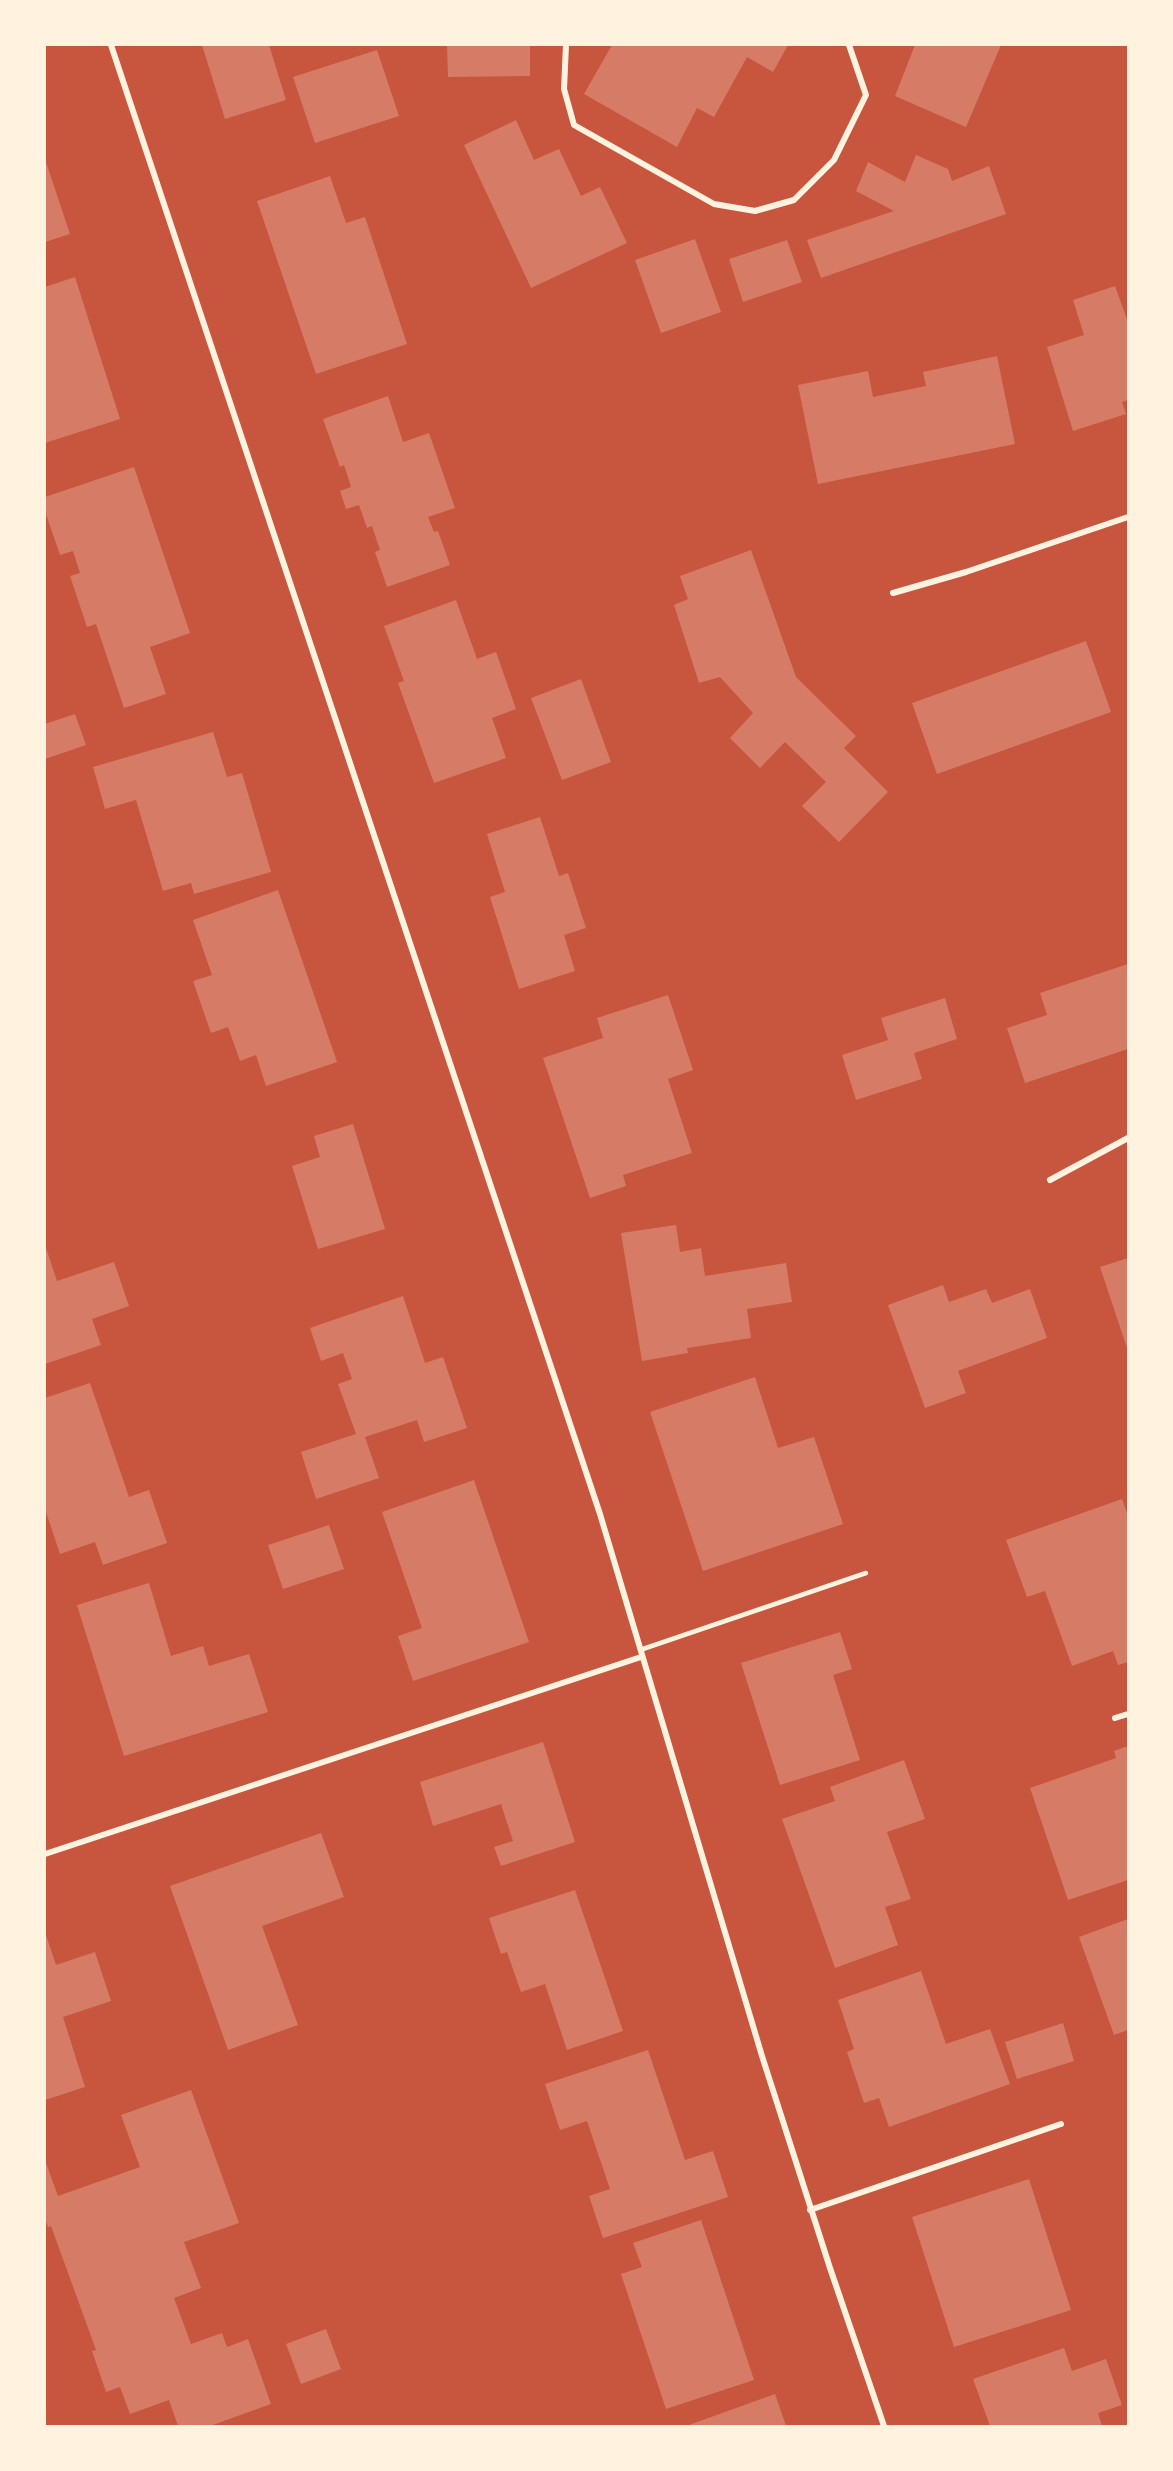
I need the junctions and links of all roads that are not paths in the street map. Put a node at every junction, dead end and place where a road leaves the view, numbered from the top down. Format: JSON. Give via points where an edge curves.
{"nodes":[{"id":1,"x":111,"y":45,"type":"edge"},
{"id":2,"x":566,"y":45,"type":"edge"},
{"id":3,"x":849,"y":45,"type":"edge"},
{"id":4,"x":1128,"y":517,"type":"edge"},
{"id":5,"x":893,"y":593,"type":"dead end"},
{"id":6,"x":1128,"y":1138,"type":"edge"},
{"id":7,"x":1050,"y":1180,"type":"dead end"},
{"id":8,"x":866,"y":1573,"type":"dead end"},
{"id":9,"x":640,"y":1654,"type":"junction"},
{"id":10,"x":1128,"y":1714,"type":"edge"},
{"id":11,"x":1115,"y":1718,"type":"dead end"},
{"id":12,"x":45,"y":1854,"type":"edge"},
{"id":13,"x":1061,"y":2124,"type":"dead end"},
{"id":14,"x":810,"y":2210,"type":"junction"},
{"id":15,"x":884,"y":2426,"type":"edge"}],
"edges":[{"from":1,"to":9,"type":"street","via":[[600,1514]]},
{"from":2,"to":3,"type":"street","via":[[564,89],[574,125],[714,204],[755,211],[794,200],[834,160],[867,96]]},
{"from":4,"to":5,"type":"street"},
{"from":6,"to":7,"type":"street"},
{"from":8,"to":9,"type":"lane"},
{"from":9,"to":12,"type":"street"},
{"from":9,"to":14,"type":"street"},
{"from":10,"to":11,"type":"street"},
{"from":13,"to":14,"type":"street"},
{"from":14,"to":15,"type":"street"}]}
